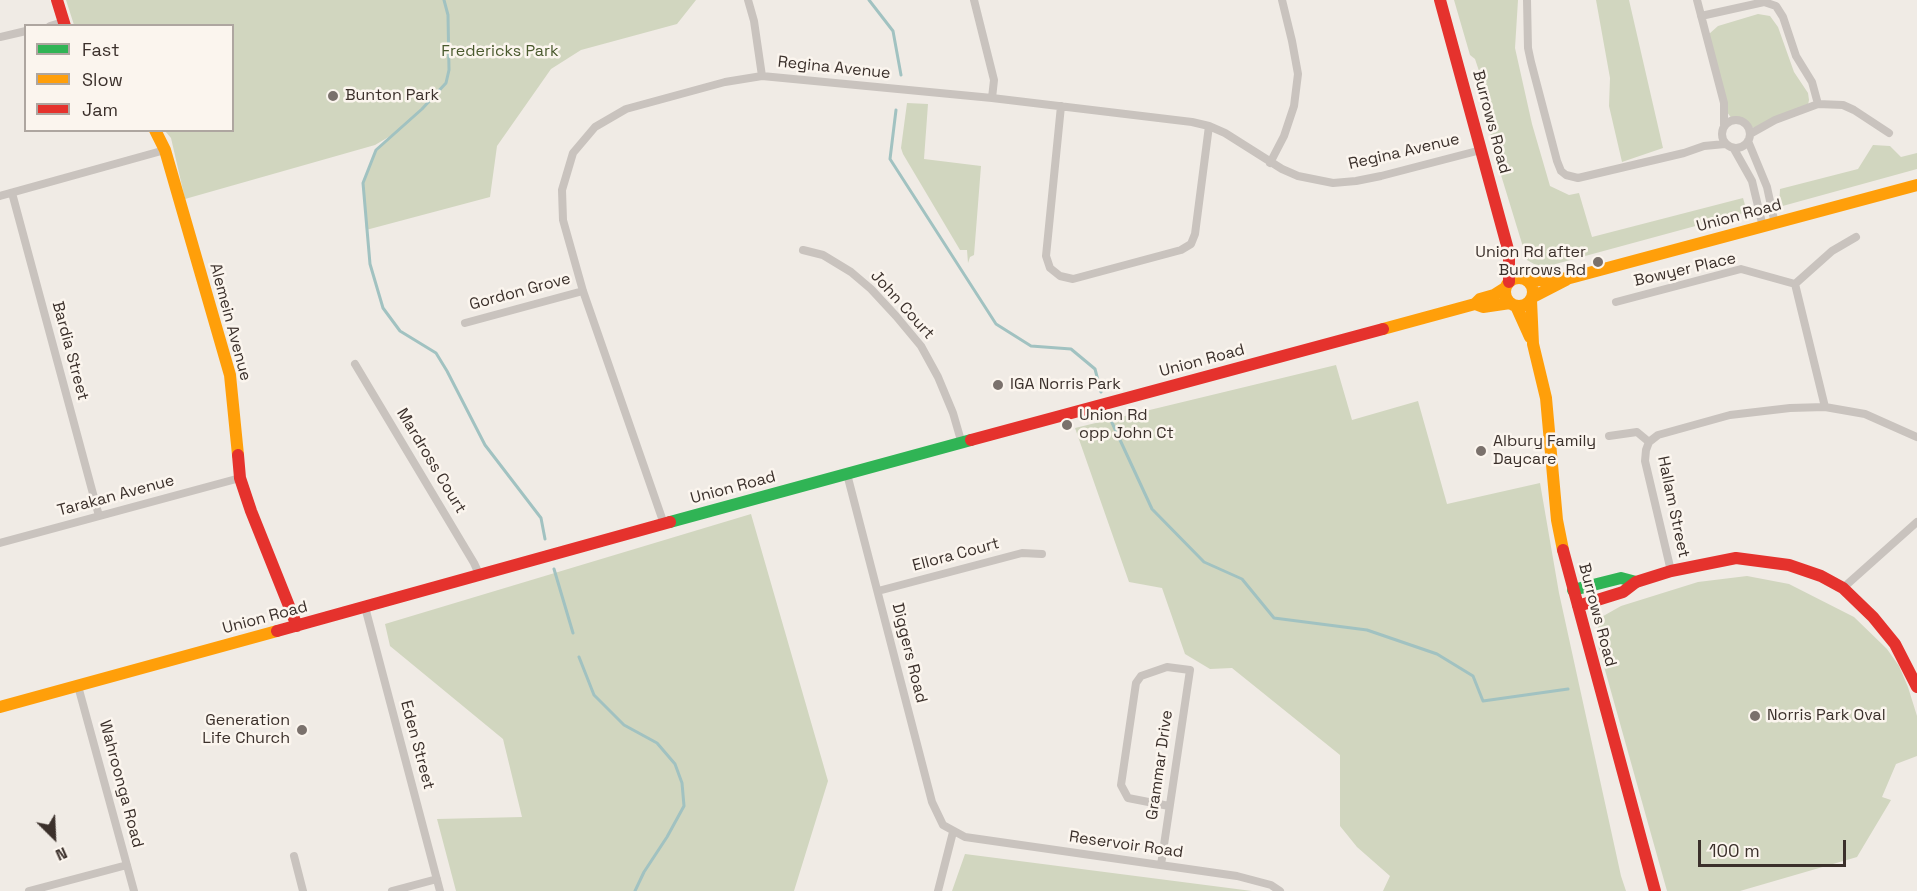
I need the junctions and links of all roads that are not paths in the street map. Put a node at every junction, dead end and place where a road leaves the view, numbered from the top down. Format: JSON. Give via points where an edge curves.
{"nodes":[{"id":1,"x":57,"y":0,"type":"edge"},
{"id":2,"x":748,"y":0,"type":"edge"},
{"id":3,"x":974,"y":0,"type":"edge"},
{"id":4,"x":1282,"y":0,"type":"edge"},
{"id":5,"x":1440,"y":0,"type":"edge"},
{"id":6,"x":1527,"y":0,"type":"edge"},
{"id":7,"x":1697,"y":0,"type":"edge"},
{"id":8,"x":1701,"y":16,"type":"junction"},
{"id":9,"x":64,"y":24,"type":"edge"},
{"id":10,"x":24,"y":31,"type":"edge"},
{"id":11,"x":0,"y":37,"type":"edge"},
{"id":12,"x":762,"y":76,"type":"junction"},
{"id":13,"x":992,"y":98,"type":"junction"},
{"id":14,"x":1724,"y":103,"type":"junction"},
{"id":15,"x":1818,"y":104,"type":"junction"},
{"id":16,"x":1061,"y":106,"type":"junction"},
{"id":17,"x":1775,"y":120,"type":"junction"},
{"id":18,"x":1742,"y":122,"type":"junction"},
{"id":19,"x":1209,"y":126,"type":"junction"},
{"id":20,"x":1723,"y":128,"type":"junction"},
{"id":21,"x":156,"y":132,"type":"edge"},
{"id":22,"x":1889,"y":133,"type":"dead end"},
{"id":23,"x":1749,"y":137,"type":"junction"},
{"id":24,"x":1725,"y":144,"type":"junction"},
{"id":25,"x":1704,"y":146,"type":"junction"},
{"id":26,"x":1734,"y":148,"type":"junction"},
{"id":27,"x":165,"y":150,"type":"junction"},
{"id":28,"x":1481,"y":150,"type":"junction"},
{"id":29,"x":1270,"y":163,"type":"junction"},
{"id":30,"x":1917,"y":184,"type":"edge"},
{"id":31,"x":12,"y":193,"type":"junction"},
{"id":32,"x":0,"y":196,"type":"edge"},
{"id":33,"x":1769,"y":225,"type":"junction"},
{"id":34,"x":1856,"y":237,"type":"dead end"},
{"id":35,"x":803,"y":250,"type":"dead end"},
{"id":36,"x":1509,"y":253,"type":"junction"},
{"id":37,"x":1569,"y":278,"type":"junction"},
{"id":38,"x":1526,"y":279,"type":"junction"},
{"id":39,"x":1795,"y":284,"type":"junction"},
{"id":40,"x":1507,"y":285,"type":"junction"},
{"id":41,"x":583,"y":291,"type":"junction"},
{"id":42,"x":1532,"y":298,"type":"junction"},
{"id":43,"x":1616,"y":302,"type":"dead end"},
{"id":44,"x":1475,"y":304,"type":"junction"},
{"id":45,"x":1513,"y":304,"type":"junction"},
{"id":46,"x":465,"y":323,"type":"dead end"},
{"id":47,"x":1533,"y":344,"type":"junction"},
{"id":48,"x":355,"y":364,"type":"dead end"},
{"id":49,"x":1825,"y":407,"type":"junction"},
{"id":50,"x":1609,"y":436,"type":"dead end"},
{"id":51,"x":1917,"y":437,"type":"edge"},
{"id":52,"x":1649,"y":442,"type":"junction"},
{"id":53,"x":962,"y":444,"type":"junction"},
{"id":54,"x":847,"y":474,"type":"junction"},
{"id":55,"x":240,"y":478,"type":"junction"},
{"id":56,"x":99,"y":516,"type":"junction"},
{"id":57,"x":1917,"y":522,"type":"edge"},
{"id":58,"x":664,"y":524,"type":"junction"},
{"id":59,"x":0,"y":543,"type":"edge"},
{"id":60,"x":1042,"y":554,"type":"dead end"},
{"id":61,"x":1671,"y":571,"type":"junction"},
{"id":62,"x":479,"y":574,"type":"junction"},
{"id":63,"x":1636,"y":582,"type":"junction"},
{"id":64,"x":1843,"y":588,"type":"junction"},
{"id":65,"x":1573,"y":590,"type":"junction"},
{"id":66,"x":878,"y":591,"type":"junction"},
{"id":67,"x":1578,"y":606,"type":"junction"},
{"id":68,"x":365,"y":607,"type":"junction"},
{"id":69,"x":297,"y":626,"type":"junction"},
{"id":70,"x":78,"y":686,"type":"junction"},
{"id":71,"x":1917,"y":687,"type":"edge"},
{"id":72,"x":0,"y":707,"type":"edge"},
{"id":73,"x":1170,"y":806,"type":"junction"},
{"id":74,"x":953,"y":832,"type":"junction"},
{"id":75,"x":965,"y":837,"type":"joint"},
{"id":76,"x":294,"y":856,"type":"dead end"},
{"id":77,"x":127,"y":865,"type":"junction"},
{"id":78,"x":1161,"y":865,"type":"junction"},
{"id":79,"x":437,"y":879,"type":"junction"},
{"id":80,"x":30,"y":891,"type":"edge"},
{"id":81,"x":134,"y":891,"type":"edge"},
{"id":82,"x":303,"y":891,"type":"edge"},
{"id":83,"x":392,"y":891,"type":"edge"},
{"id":84,"x":440,"y":891,"type":"edge"},
{"id":85,"x":938,"y":891,"type":"edge"},
{"id":86,"x":1280,"y":891,"type":"edge"},
{"id":87,"x":1655,"y":891,"type":"edge"}],
"edges":[{"from":1,"to":9,"type":"main road"},
{"from":2,"to":12,"type":"street"},
{"from":3,"to":13,"type":"street","via":[[994,80]]},
{"from":4,"to":29,"type":"street","via":[[1298,74],[1294,106]]},
{"from":5,"to":28,"type":"main road","name":"Burrows Road"},
{"from":6,"to":25,"type":"street","via":[[1528,48],[1561,171],[1578,178]]},
{"from":7,"to":8,"type":"street"},
{"from":8,"to":14,"type":"street"},
{"from":8,"to":15,"type":"street","via":[[1764,2],[1776,6],[1812,82]]},
{"from":10,"to":11,"type":"street"},
{"from":12,"to":13,"type":"street","name":"Regina Avenue"},
{"from":12,"to":41,"type":"street","name":"Regina Avenue","via":[[626,109],[595,127],[573,153],[562,190],[563,219]]},
{"from":13,"to":16,"type":"street","name":"Regina Avenue"},
{"from":14,"to":18,"type":"street"},
{"from":14,"to":20,"type":"street"},
{"from":15,"to":17,"type":"street"},
{"from":15,"to":22,"type":"street","via":[[1844,105]]},
{"from":16,"to":19,"type":"street","name":"Regina Avenue"},
{"from":16,"to":19,"type":"street","via":[[1046,256],[1050,268],[1073,279],[1191,244]]},
{"from":17,"to":18,"type":"street"},
{"from":17,"to":23,"type":"street"},
{"from":18,"to":20,"type":"street","via":[[1733,120]]},
{"from":18,"to":23,"type":"street"},
{"from":19,"to":29,"type":"street","name":"Regina Avenue"},
{"from":20,"to":24,"type":"street"},
{"from":20,"to":25,"type":"street"},
{"from":21,"to":27,"type":"main road","name":"Alemein Avenue"},
{"from":23,"to":26,"type":"street","via":[[1742,147]]},
{"from":23,"to":33,"type":"street","via":[[1767,187]]},
{"from":24,"to":25,"type":"street"},
{"from":24,"to":26,"type":"street"},
{"from":26,"to":33,"type":"street"},
{"from":27,"to":31,"type":"street"},
{"from":27,"to":55,"type":"main road","name":"Alemein Avenue","via":[[230,375]]},
{"from":28,"to":29,"type":"street","name":"Regina Avenue","via":[[1381,176],[1334,183],[1298,176]]},
{"from":28,"to":36,"type":"main road","name":"Burrows Road"},
{"from":30,"to":33,"type":"main road","name":"Union Road"},
{"from":31,"to":32,"type":"street"},
{"from":31,"to":56,"type":"street","name":"Bardia Street"},
{"from":33,"to":37,"type":"main road","name":"Union Road"},
{"from":34,"to":39,"type":"street","via":[[1832,251]]},
{"from":35,"to":53,"type":"street","name":"John Court","via":[[823,255],[851,272],[921,346],[953,413]]},
{"from":36,"to":38,"type":"main road","name":"Burrows Road"},
{"from":36,"to":40,"type":"main road","name":"Burrows Road"},
{"from":37,"to":38,"type":"main road","name":"Union Road"},
{"from":37,"to":42,"type":"main road","name":"Union Road"},
{"from":38,"to":40,"type":"main road","via":[[1515,278]]},
{"from":38,"to":42,"type":"main road","via":[[1533,288]]},
{"from":39,"to":43,"type":"street","name":"Bowyer Place","via":[[1741,269]]},
{"from":39,"to":49,"type":"street"},
{"from":40,"to":44,"type":"main road","name":"Union Road"},
{"from":40,"to":45,"type":"main road","via":[[1506,297]]},
{"from":41,"to":46,"type":"street","name":"Gordon Grove"},
{"from":41,"to":58,"type":"street","name":"Regina Avenue"},
{"from":42,"to":45,"type":"main road","via":[[1524,305]]},
{"from":42,"to":47,"type":"main road","name":"Burrows Road"},
{"from":44,"to":45,"type":"main road","name":"Union Road"},
{"from":44,"to":53,"type":"main road","name":"Union Road"},
{"from":45,"to":47,"type":"main road","name":"Burrows Road"},
{"from":47,"to":65,"type":"main road","name":"Burrows Road","via":[[1546,398],[1557,520]]},
{"from":48,"to":62,"type":"street","name":"Mardross Court"},
{"from":49,"to":51,"type":"street","name":"Hallam Street","via":[[1865,414]]},
{"from":49,"to":52,"type":"street","name":"Hallam Street","via":[[1730,415],[1658,435]]},
{"from":50,"to":52,"type":"street","via":[[1637,432]]},
{"from":52,"to":61,"type":"street","name":"Hallam Street","via":[[1645,461]]},
{"from":53,"to":54,"type":"main road","name":"Union Road"},
{"from":54,"to":58,"type":"main road","name":"Union Road"},
{"from":54,"to":66,"type":"street","name":"Diggers Road"},
{"from":55,"to":56,"type":"street","name":"Tarakan Avenue"},
{"from":55,"to":69,"type":"main road","name":"Alemein Avenue"},
{"from":56,"to":59,"type":"street","name":"Tarakan Avenue"},
{"from":57,"to":64,"type":"street"},
{"from":58,"to":62,"type":"main road","name":"Union Road"},
{"from":60,"to":66,"type":"street","name":"Ellora Court","via":[[1022,553]]},
{"from":61,"to":63,"type":"main road"},
{"from":61,"to":64,"type":"main road","via":[[1736,558],[1756,559],[1797,567]]},
{"from":62,"to":68,"type":"main road","name":"Union Road"},
{"from":63,"to":65,"type":"main road","via":[[1621,578]]},
{"from":63,"to":67,"type":"main road","via":[[1623,592]]},
{"from":64,"to":71,"type":"main road","via":[[1895,644]]},
{"from":65,"to":67,"type":"main road","name":"Burrows Road"},
{"from":66,"to":74,"type":"street","name":"Diggers Road","via":[[932,802],[943,825]]},
{"from":67,"to":87,"type":"main road","name":"Burrows Road"},
{"from":68,"to":69,"type":"main road","name":"Union Road"},
{"from":68,"to":79,"type":"street","name":"Eden Street"},
{"from":69,"to":70,"type":"main road","name":"Union Road"},
{"from":70,"to":72,"type":"main road","name":"Union Road"},
{"from":70,"to":77,"type":"street","name":"Wahroonga Road"},
{"from":73,"to":73,"type":"street","name":"Grammar Drive","via":[[1128,798],[1121,785],[1136,683],[1141,676],[1167,667],[1190,670]]},
{"from":73,"to":78,"type":"street","name":"Grammar Drive"},
{"from":74,"to":75,"type":"street","name":"Diggers Road"},
{"from":74,"to":85,"type":"street"},
{"from":75,"to":78,"type":"street","name":"Reservoir Road"},
{"from":76,"to":82,"type":"street"},
{"from":77,"to":80,"type":"street"},
{"from":77,"to":81,"type":"street","name":"Wahroonga Road"},
{"from":78,"to":86,"type":"street","name":"Reservoir Road","via":[[1237,876]]},
{"from":79,"to":83,"type":"street"},
{"from":79,"to":84,"type":"street","name":"Eden Street"}]}
